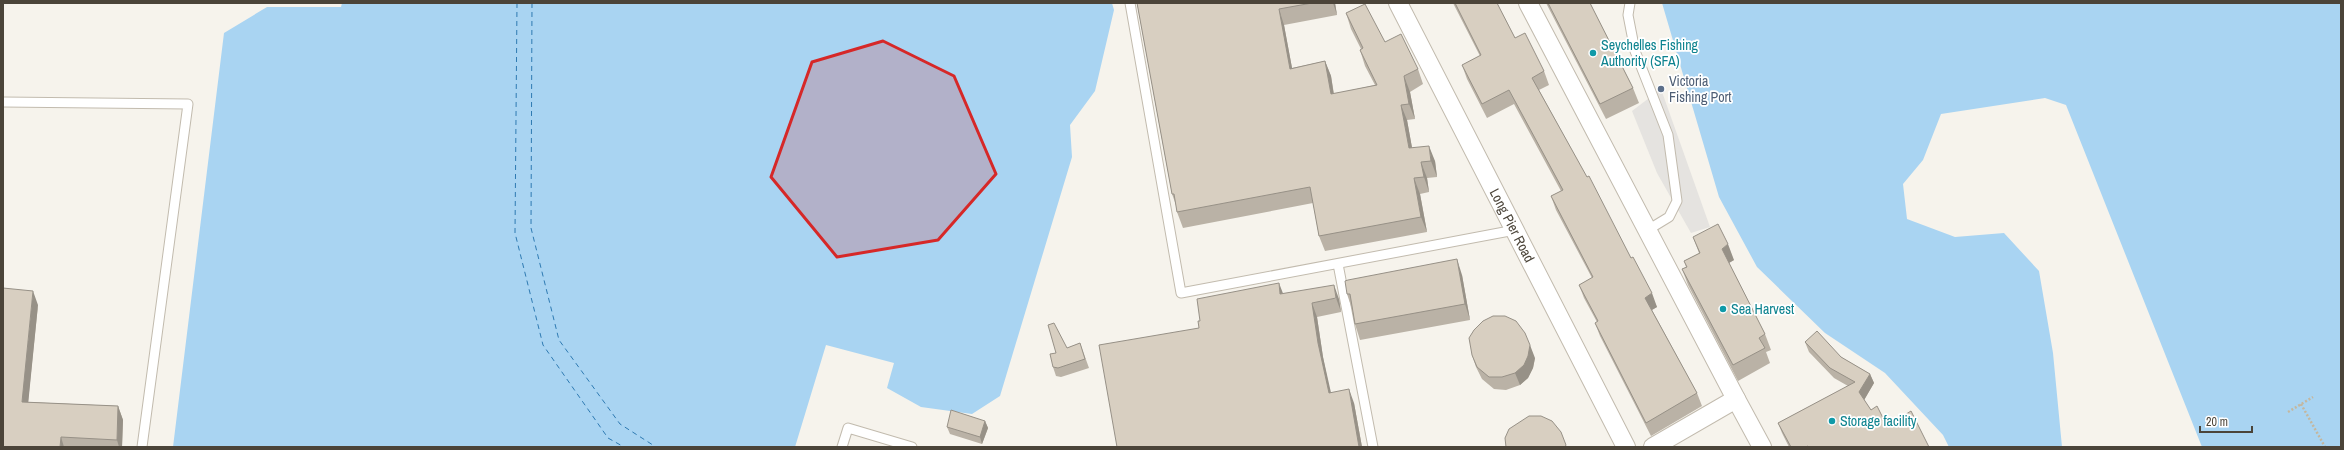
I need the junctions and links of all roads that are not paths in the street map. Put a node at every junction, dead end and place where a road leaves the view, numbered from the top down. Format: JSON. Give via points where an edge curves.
{"nodes":[{"id":1,"x":1130,"y":3,"type":"edge"},
{"id":2,"x":1398,"y":3,"type":"edge"},
{"id":3,"x":1528,"y":3,"type":"edge"},
{"id":4,"x":1630,"y":3,"type":"edge"},
{"id":5,"x":3,"y":102,"type":"edge"},
{"id":6,"x":1515,"y":230,"type":"junction"},
{"id":7,"x":1646,"y":231,"type":"junction"},
{"id":8,"x":1338,"y":264,"type":"junction"},
{"id":9,"x":1736,"y":399,"type":"junction"},
{"id":10,"x":142,"y":447,"type":"edge"},
{"id":11,"x":842,"y":447,"type":"edge"},
{"id":12,"x":912,"y":447,"type":"edge"},
{"id":13,"x":1373,"y":447,"type":"edge"},
{"id":14,"x":1626,"y":447,"type":"edge"},
{"id":15,"x":1653,"y":447,"type":"edge"},
{"id":16,"x":1762,"y":447,"type":"edge"}],
"edges":[{"from":1,"to":8,"type":"lane","via":[[1181,293]]},
{"from":2,"to":6,"type":"street","name":"Long Pier Road"},
{"from":3,"to":7,"type":"street"},
{"from":4,"to":7,"type":"lane","via":[[1628,15],[1635,51],[1668,135],[1677,201],[1669,217]]},
{"from":5,"to":10,"type":"lane","via":[[188,104]]},
{"from":6,"to":8,"type":"lane"},
{"from":6,"to":14,"type":"street","name":"Long Pier Road"},
{"from":7,"to":9,"type":"street"},
{"from":8,"to":13,"type":"lane"},
{"from":9,"to":15,"type":"street"},
{"from":9,"to":16,"type":"street"},
{"from":11,"to":12,"type":"lane","via":[[848,428]]}]}
